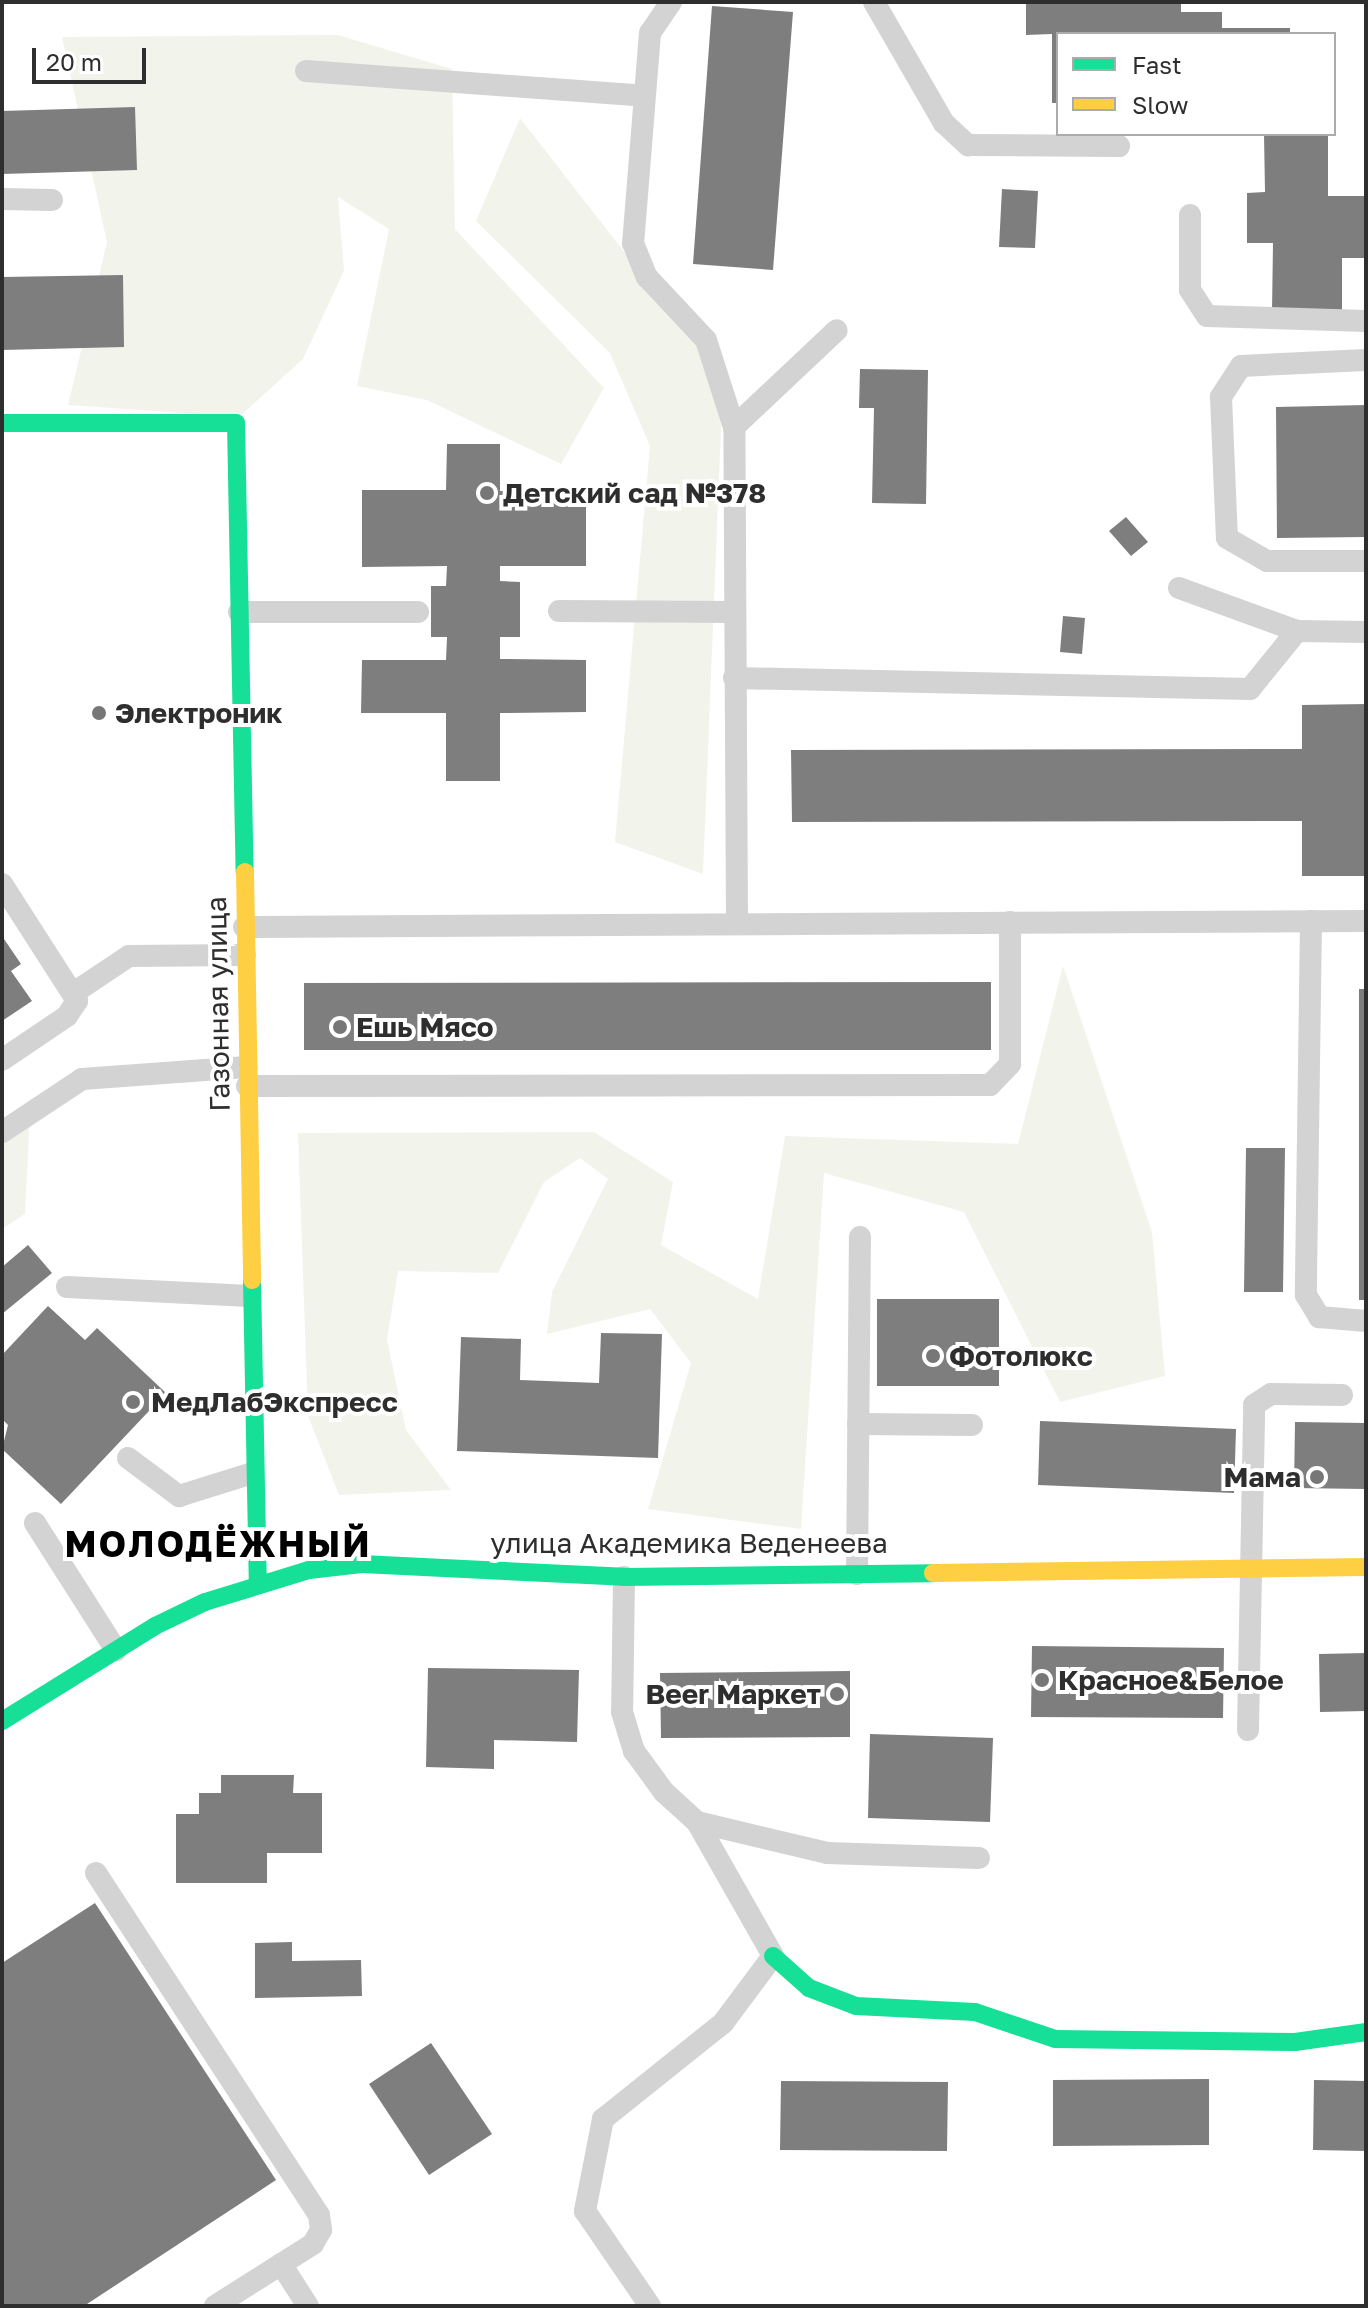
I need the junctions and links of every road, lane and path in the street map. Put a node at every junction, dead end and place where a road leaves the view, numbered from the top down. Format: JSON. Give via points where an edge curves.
{"nodes":[{"id":1,"x":671,"y":2,"type":"edge"},
{"id":2,"x":874,"y":2,"type":"edge"},
{"id":3,"x":306,"y":71,"type":"dead end"},
{"id":4,"x":644,"y":96,"type":"junction"},
{"id":5,"x":1119,"y":146,"type":"dead end"},
{"id":6,"x":2,"y":199,"type":"edge"},
{"id":7,"x":52,"y":200,"type":"dead end"},
{"id":8,"x":1190,"y":215,"type":"dead end"},
{"id":9,"x":1366,"y":321,"type":"edge"},
{"id":10,"x":837,"y":330,"type":"dead end"},
{"id":11,"x":1366,"y":360,"type":"edge"},
{"id":12,"x":2,"y":423,"type":"edge"},
{"id":13,"x":734,"y":427,"type":"junction"},
{"id":14,"x":1366,"y":561,"type":"edge"},
{"id":15,"x":1179,"y":588,"type":"dead end"},
{"id":16,"x":559,"y":611,"type":"dead end"},
{"id":17,"x":239,"y":612,"type":"junction"},
{"id":18,"x":418,"y":612,"type":"dead end"},
{"id":19,"x":735,"y":612,"type":"junction"},
{"id":20,"x":1297,"y":631,"type":"junction"},
{"id":21,"x":1366,"y":632,"type":"edge"},
{"id":22,"x":734,"y":678,"type":"junction"},
{"id":23,"x":2,"y":884,"type":"edge"},
{"id":24,"x":1311,"y":921,"type":"junction"},
{"id":25,"x":1366,"y":921,"type":"edge"},
{"id":26,"x":1010,"y":922,"type":"junction"},
{"id":27,"x":737,"y":924,"type":"junction"},
{"id":28,"x":244,"y":927,"type":"junction"},
{"id":29,"x":245,"y":955,"type":"junction"},
{"id":30,"x":75,"y":992,"type":"junction"},
{"id":31,"x":2,"y":1060,"type":"edge"},
{"id":32,"x":247,"y":1076,"type":"junction"},
{"id":33,"x":2,"y":1132,"type":"edge"},
{"id":34,"x":860,"y":1237,"type":"dead end"},
{"id":35,"x":67,"y":1287,"type":"dead end"},
{"id":36,"x":250,"y":1296,"type":"junction"},
{"id":37,"x":1366,"y":1321,"type":"edge"},
{"id":38,"x":1342,"y":1395,"type":"dead end"},
{"id":39,"x":858,"y":1424,"type":"junction"},
{"id":40,"x":972,"y":1425,"type":"dead end"},
{"id":41,"x":128,"y":1458,"type":"dead end"},
{"id":42,"x":253,"y":1473,"type":"junction"},
{"id":43,"x":35,"y":1523,"type":"dead end"},
{"id":44,"x":1366,"y":1567,"type":"edge"},
{"id":45,"x":1250,"y":1569,"type":"junction"},
{"id":46,"x":857,"y":1574,"type":"junction"},
{"id":47,"x":624,"y":1577,"type":"junction"},
{"id":48,"x":258,"y":1583,"type":"junction"},
{"id":49,"x":116,"y":1650,"type":"junction"},
{"id":50,"x":2,"y":1721,"type":"edge"},
{"id":51,"x":1248,"y":1730,"type":"dead end"},
{"id":52,"x":697,"y":1822,"type":"junction"},
{"id":53,"x":979,"y":1858,"type":"dead end"},
{"id":54,"x":96,"y":1873,"type":"dead end"},
{"id":55,"x":773,"y":1956,"type":"junction"},
{"id":56,"x":1366,"y":2032,"type":"edge"},
{"id":57,"x":281,"y":2264,"type":"junction"},
{"id":58,"x":215,"y":2306,"type":"edge"},
{"id":59,"x":308,"y":2306,"type":"edge"},
{"id":60,"x":650,"y":2306,"type":"edge"}],
"edges":[{"from":1,"to":4,"type":"lane","via":[[650,33]]},
{"from":2,"to":5,"type":"lane","via":[[944,123],[968,145]]},
{"from":3,"to":4,"type":"lane"},
{"from":4,"to":13,"type":"lane","via":[[633,243],[647,277],[706,340]]},
{"from":6,"to":7,"type":"lane"},
{"from":8,"to":9,"type":"lane","via":[[1190,290],[1207,316]]},
{"from":10,"to":13,"type":"lane"},
{"from":11,"to":14,"type":"lane","via":[[1264,360],[1241,366],[1228,379],[1221,397],[1221,516],[1227,538],[1267,561]]},
{"from":12,"to":17,"type":"street","name":"Газонная улица","via":[[236,423]]},
{"from":13,"to":19,"type":"lane"},
{"from":15,"to":20,"type":"lane"},
{"from":16,"to":19,"type":"lane"},
{"from":17,"to":18,"type":"lane"},
{"from":17,"to":28,"type":"street","name":"Газонная улица"},
{"from":19,"to":22,"type":"lane"},
{"from":20,"to":21,"type":"lane"},
{"from":20,"to":22,"type":"lane","via":[[1250,689]]},
{"from":22,"to":27,"type":"lane"},
{"from":23,"to":30,"type":"lane"},
{"from":24,"to":25,"type":"lane"},
{"from":24,"to":26,"type":"lane"},
{"from":24,"to":37,"type":"lane","via":[[1306,1295],[1319,1317]]},
{"from":26,"to":27,"type":"lane"},
{"from":26,"to":32,"type":"lane","via":[[1010,1064],[990,1085]]},
{"from":27,"to":28,"type":"lane"},
{"from":28,"to":29,"type":"street","name":"Газонная улица"},
{"from":29,"to":30,"type":"lane","via":[[129,956]]},
{"from":29,"to":32,"type":"street","name":"Газонная улица"},
{"from":30,"to":31,"type":"lane","via":[[67,1016]]},
{"from":32,"to":33,"type":"lane","via":[[82,1079]]},
{"from":32,"to":36,"type":"street","name":"Газонная улица"},
{"from":34,"to":39,"type":"lane"},
{"from":35,"to":36,"type":"lane"},
{"from":36,"to":42,"type":"street","name":"Газонная улица"},
{"from":38,"to":45,"type":"lane","via":[[1271,1394],[1254,1405]]},
{"from":39,"to":40,"type":"lane"},
{"from":39,"to":46,"type":"lane"},
{"from":41,"to":42,"type":"lane","via":[[179,1496]]},
{"from":42,"to":48,"type":"street","name":"Газонная улица"},
{"from":43,"to":49,"type":"lane"},
{"from":44,"to":45,"type":"street","name":"улица Академика Веденеева"},
{"from":45,"to":46,"type":"street","name":"улица Академика Веденеева"},
{"from":45,"to":51,"type":"lane"},
{"from":46,"to":47,"type":"street","name":"улица Академика Веденеева"},
{"from":47,"to":48,"type":"street","name":"улица Академика Веденеева","via":[[362,1564]]},
{"from":47,"to":52,"type":"lane","via":[[622,1712],[634,1751],[664,1792]]},
{"from":48,"to":49,"type":"street","name":"улица Академика Веденеева","via":[[205,1602]]},
{"from":49,"to":50,"type":"street","name":"улица Академика Веденеева"},
{"from":52,"to":53,"type":"lane","via":[[827,1853]]},
{"from":52,"to":55,"type":"lane"},
{"from":54,"to":57,"type":"lane","via":[[319,2215],[321,2230],[313,2244]]},
{"from":55,"to":56,"type":"street","via":[[809,1988],[856,2006],[975,2012],[1055,2039],[1295,2042]]},
{"from":55,"to":60,"type":"lane","via":[[723,2023],[603,2119],[585,2211]]},
{"from":57,"to":58,"type":"lane"},
{"from":57,"to":59,"type":"lane"}]}
